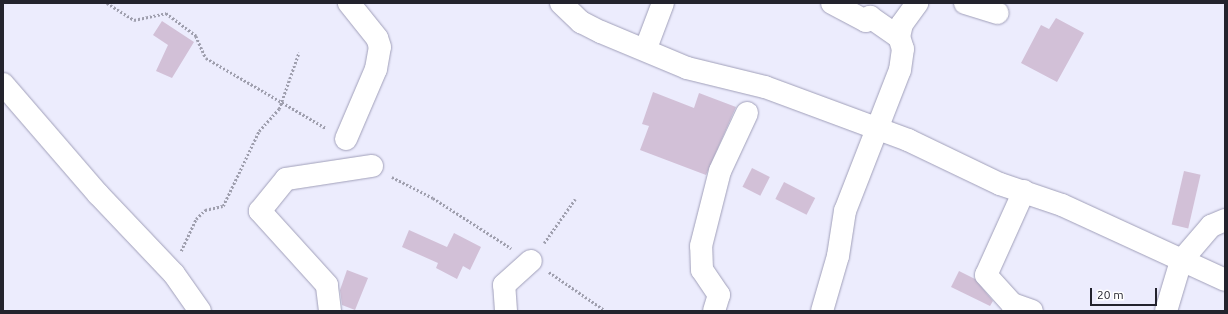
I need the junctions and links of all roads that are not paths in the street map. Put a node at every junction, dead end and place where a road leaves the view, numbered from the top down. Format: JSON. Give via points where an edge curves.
{"nodes":[{"id":1,"x":348,"y":3,"type":"edge"},
{"id":2,"x":561,"y":3,"type":"edge"},
{"id":3,"x":663,"y":3,"type":"edge"},
{"id":4,"x":832,"y":3,"type":"edge"},
{"id":5,"x":917,"y":3,"type":"edge"},
{"id":6,"x":965,"y":3,"type":"edge"},
{"id":7,"x":998,"y":13,"type":"dead end"},
{"id":8,"x":899,"y":37,"type":"junction"},
{"id":9,"x":646,"y":48,"type":"junction"},
{"id":10,"x":3,"y":84,"type":"edge"},
{"id":11,"x":747,"y":113,"type":"dead end"},
{"id":12,"x":878,"y":128,"type":"junction"},
{"id":13,"x":346,"y":139,"type":"dead end"},
{"id":14,"x":372,"y":166,"type":"dead end"},
{"id":15,"x":1024,"y":191,"type":"junction"},
{"id":16,"x":1225,"y":220,"type":"edge"},
{"id":17,"x":1181,"y":261,"type":"junction"},
{"id":18,"x":531,"y":262,"type":"road end"},
{"id":19,"x":1225,"y":280,"type":"edge"},
{"id":20,"x":1018,"y":309,"type":"edge"},
{"id":21,"x":200,"y":311,"type":"edge"},
{"id":22,"x":330,"y":311,"type":"edge"},
{"id":23,"x":506,"y":311,"type":"edge"},
{"id":24,"x":714,"y":311,"type":"edge"},
{"id":25,"x":822,"y":311,"type":"edge"},
{"id":26,"x":1166,"y":311,"type":"edge"}],
"edges":[{"from":1,"to":13,"type":"street","via":[[377,38],[380,47],[376,69]]},
{"from":2,"to":9,"type":"street","via":[[581,22]]},
{"from":3,"to":9,"type":"street"},
{"from":4,"to":8,"type":"street","via":[[866,22],[870,17]]},
{"from":5,"to":8,"type":"street","via":[[907,14]]},
{"from":6,"to":7,"type":"street"},
{"from":8,"to":12,"type":"street","via":[[903,49],[900,70]]},
{"from":9,"to":12,"type":"street","via":[[687,68],[766,87]]},
{"from":10,"to":21,"type":"street","via":[[98,194],[174,274]]},
{"from":11,"to":24,"type":"street","via":[[720,172],[701,246],[702,270],[719,295]]},
{"from":12,"to":15,"type":"street","via":[[1000,184]]},
{"from":12,"to":25,"type":"street","via":[[845,211],[838,256]]},
{"from":14,"to":22,"type":"street","via":[[286,179],[260,211],[327,286]]},
{"from":15,"to":17,"type":"street","via":[[1062,205]]},
{"from":15,"to":20,"type":"street","via":[[986,275]]},
{"from":16,"to":17,"type":"street","via":[[1211,226]]},
{"from":17,"to":19,"type":"street"},
{"from":17,"to":26,"type":"street"},
{"from":18,"to":23,"type":"street","via":[[504,285]]}]}
